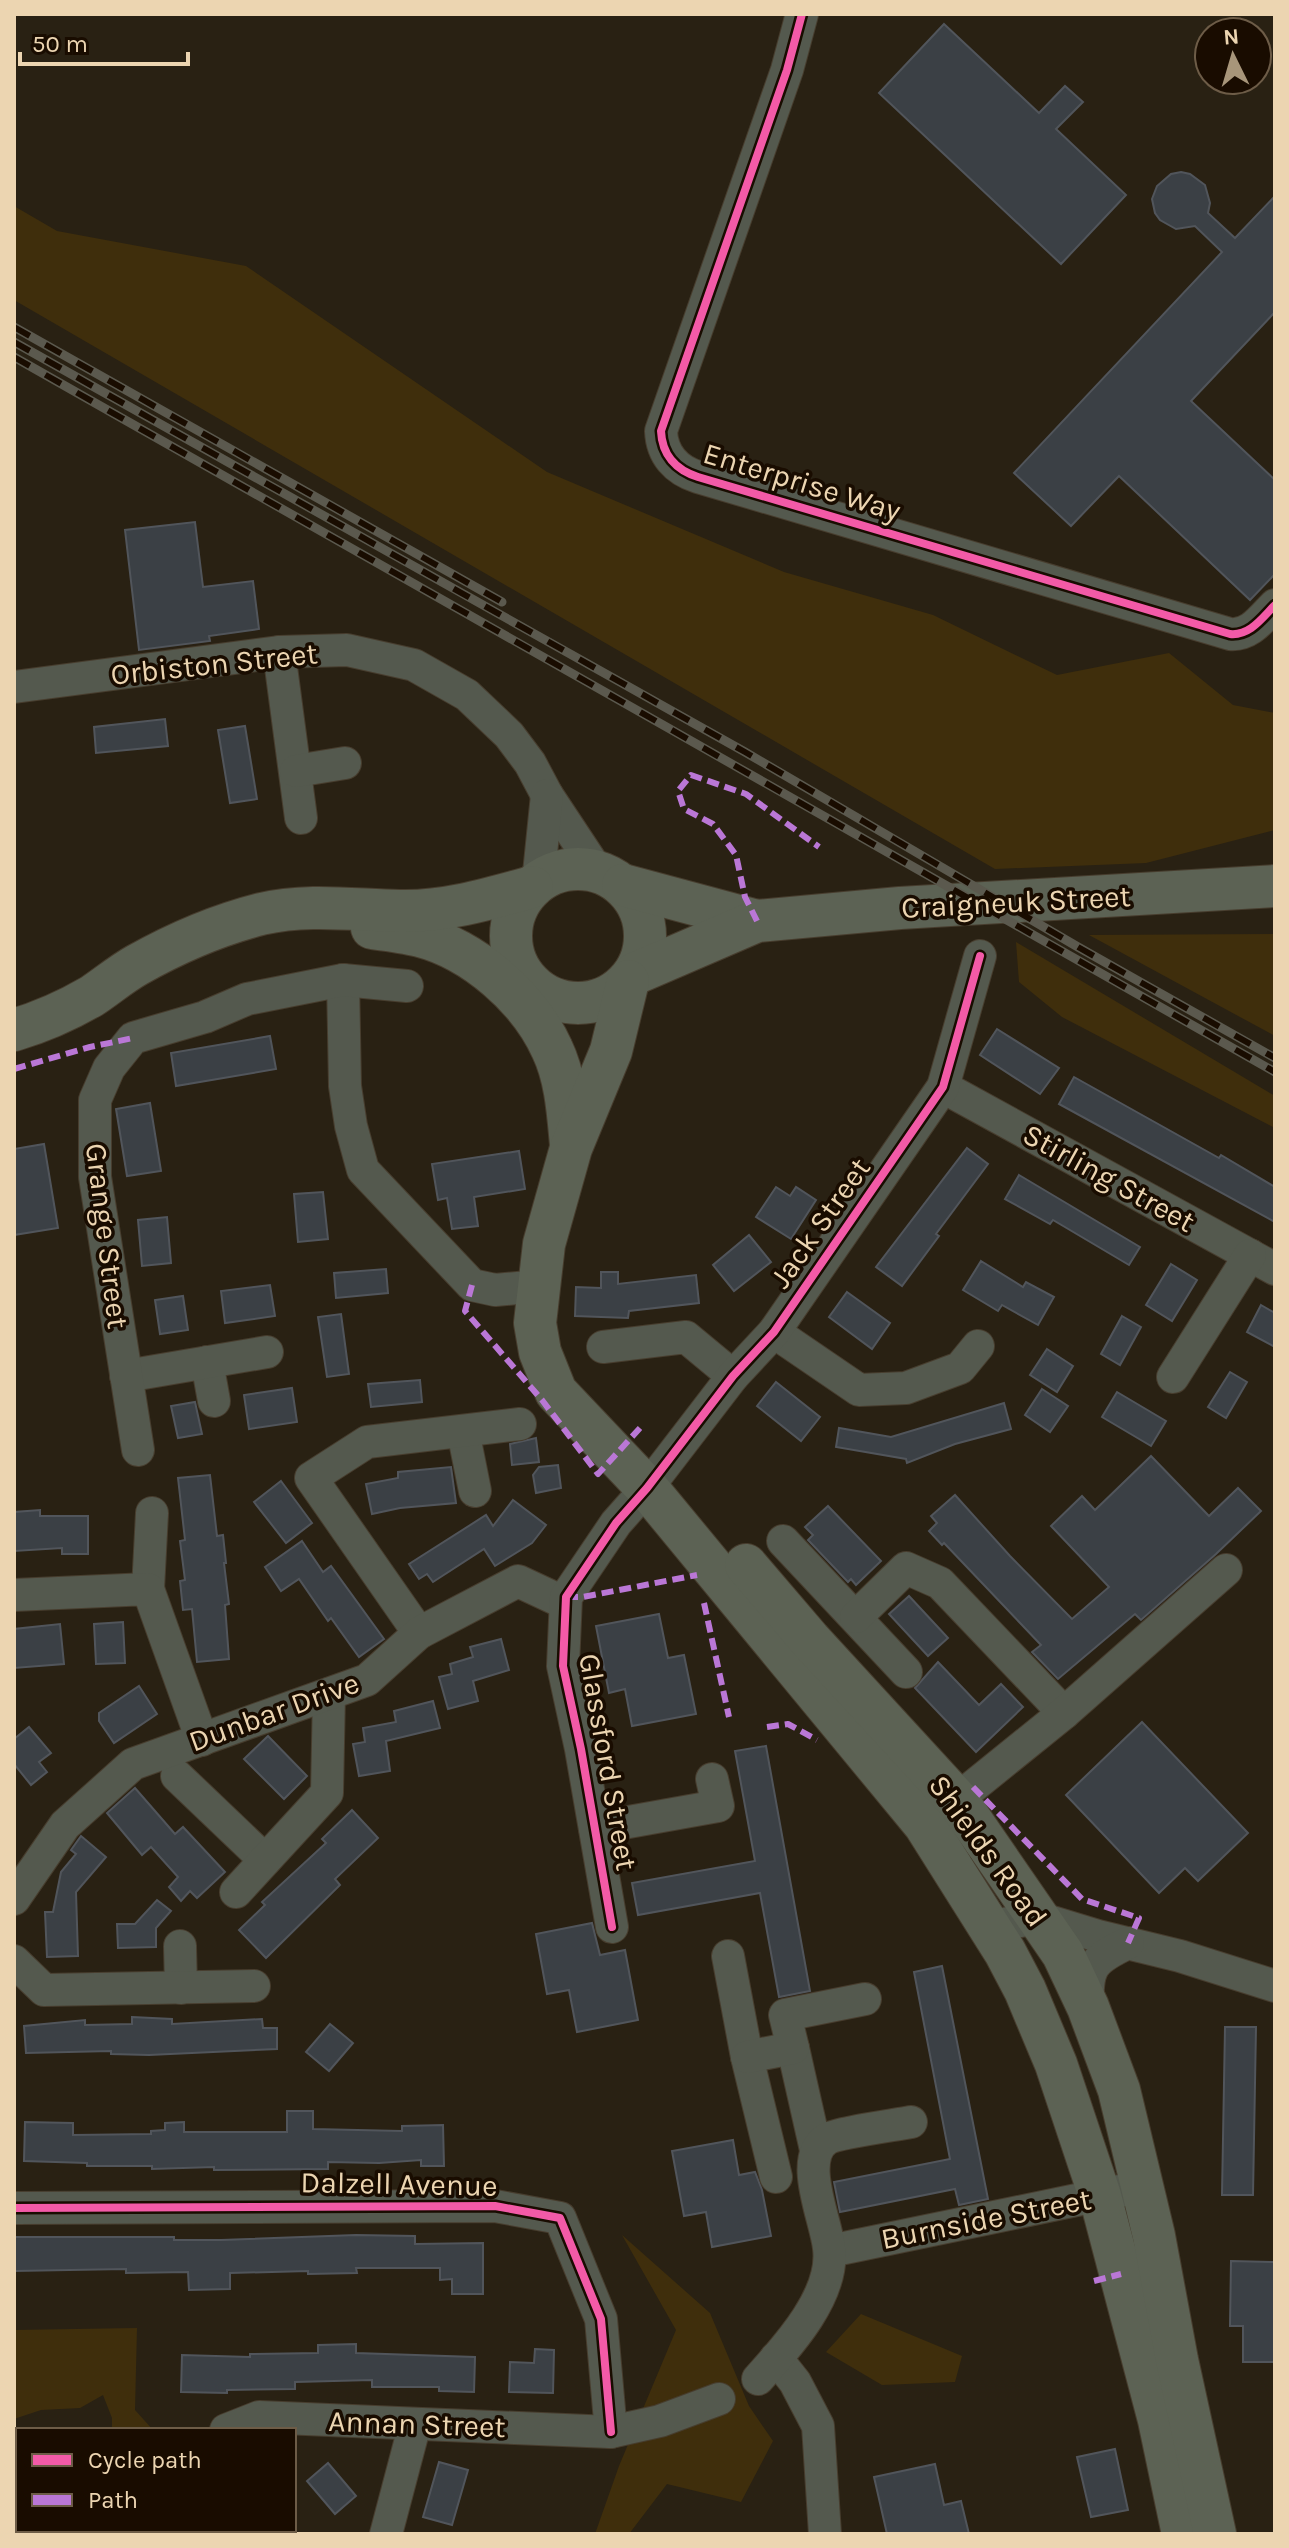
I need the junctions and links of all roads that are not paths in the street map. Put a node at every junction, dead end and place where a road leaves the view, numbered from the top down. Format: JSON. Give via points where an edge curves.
{"nodes":[{"id":1,"x":802,"y":14,"type":"edge"},
{"id":2,"x":1275,"y":605,"type":"edge"},
{"id":3,"x":279,"y":652,"type":"junction"},
{"id":4,"x":14,"y":687,"type":"edge"},
{"id":5,"x":345,"y":763,"type":"dead end"},
{"id":6,"x":296,"y":771,"type":"junction"},
{"id":7,"x":547,"y":795,"type":"junction"},
{"id":8,"x":301,"y":818,"type":"dead end"},
{"id":9,"x":610,"y":879,"type":"junction"},
{"id":10,"x":535,"y":885,"type":"junction"},
{"id":11,"x":1275,"y":886,"type":"edge"},
{"id":12,"x":402,"y":911,"type":"junction"},
{"id":13,"x":264,"y":914,"type":"junction"},
{"id":14,"x":757,"y":921,"type":"junction"},
{"id":15,"x":514,"y":956,"type":"junction"},
{"id":16,"x":980,"y":956,"type":"dead end"},
{"id":17,"x":631,"y":978,"type":"junction"},
{"id":18,"x":343,"y":980,"type":"junction"},
{"id":19,"x":407,"y":986,"type":"dead end"},
{"id":20,"x":547,"y":996,"type":"junction"},
{"id":21,"x":14,"y":1030,"type":"edge"},
{"id":22,"x":943,"y":1087,"type":"junction"},
{"id":23,"x":585,"y":1110,"type":"junction"},
{"id":24,"x":571,"y":1148,"type":"junction"},
{"id":25,"x":1262,"y":1262,"type":"edge"},
{"id":26,"x":540,"y":1286,"type":"junction"},
{"id":27,"x":774,"y":1332,"type":"junction"},
{"id":28,"x":978,"y":1346,"type":"dead end"},
{"id":29,"x":603,"y":1347,"type":"dead end"},
{"id":30,"x":267,"y":1352,"type":"dead end"},
{"id":31,"x":207,"y":1362,"type":"junction"},
{"id":32,"x":126,"y":1376,"type":"junction"},
{"id":33,"x":733,"y":1376,"type":"junction"},
{"id":34,"x":1173,"y":1377,"type":"dead end"},
{"id":35,"x":214,"y":1401,"type":"dead end"},
{"id":36,"x":520,"y":1424,"type":"dead end"},
{"id":37,"x":463,"y":1431,"type":"junction"},
{"id":38,"x":138,"y":1450,"type":"dead end"},
{"id":39,"x":655,"y":1477,"type":"junction"},
{"id":40,"x":475,"y":1491,"type":"dead end"},
{"id":41,"x":152,"y":1513,"type":"dead end"},
{"id":42,"x":783,"y":1541,"type":"dead end"},
{"id":43,"x":1226,"y":1570,"type":"dead end"},
{"id":44,"x":148,"y":1589,"type":"junction"},
{"id":45,"x":14,"y":1595,"type":"edge"},
{"id":46,"x":565,"y":1603,"type":"junction"},
{"id":47,"x":856,"y":1617,"type":"junction"},
{"id":48,"x":419,"y":1633,"type":"junction"},
{"id":49,"x":906,"y":1672,"type":"dead end"},
{"id":50,"x":329,"y":1694,"type":"junction"},
{"id":51,"x":1064,"y":1713,"type":"junction"},
{"id":52,"x":202,"y":1740,"type":"junction"},
{"id":53,"x":177,"y":1776,"type":"dead end"},
{"id":54,"x":712,"y":1779,"type":"dead end"},
{"id":55,"x":941,"y":1813,"type":"junction"},
{"id":56,"x":595,"y":1828,"type":"junction"},
{"id":57,"x":265,"y":1860,"type":"junction"},
{"id":58,"x":236,"y":1892,"type":"dead end"},
{"id":59,"x":14,"y":1899,"type":"edge"},
{"id":60,"x":1039,"y":1918,"type":"junction"},
{"id":61,"x":991,"y":1926,"type":"junction"},
{"id":62,"x":612,"y":1927,"type":"dead end"},
{"id":63,"x":1128,"y":1943,"type":"junction"},
{"id":64,"x":180,"y":1946,"type":"dead end"},
{"id":65,"x":728,"y":1956,"type":"dead end"},
{"id":66,"x":14,"y":1961,"type":"edge"},
{"id":67,"x":254,"y":1986,"type":"dead end"},
{"id":68,"x":1275,"y":1986,"type":"edge"},
{"id":69,"x":181,"y":1988,"type":"junction"},
{"id":70,"x":865,"y":1999,"type":"dead end"},
{"id":71,"x":1088,"y":2007,"type":"junction"},
{"id":72,"x":793,"y":2048,"type":"junction"},
{"id":73,"x":747,"y":2057,"type":"junction"},
{"id":74,"x":911,"y":2122,"type":"dead end"},
{"id":75,"x":816,"y":2150,"type":"junction"},
{"id":76,"x":776,"y":2177,"type":"dead end"},
{"id":77,"x":1142,"y":2186,"type":"junction"},
{"id":78,"x":1100,"y":2196,"type":"junction"},
{"id":79,"x":14,"y":2208,"type":"edge"},
{"id":80,"x":830,"y":2251,"type":"junction"},
{"id":81,"x":719,"y":2399,"type":"dead end"},
{"id":82,"x":415,"y":2424,"type":"junction"},
{"id":83,"x":231,"y":2428,"type":"edge"},
{"id":84,"x":611,"y":2432,"type":"junction"},
{"id":85,"x":386,"y":2534,"type":"edge"},
{"id":86,"x":825,"y":2534,"type":"edge"},
{"id":87,"x":1183,"y":2534,"type":"edge"},
{"id":88,"x":1215,"y":2534,"type":"edge"}],
"edges":[{"from":1,"to":2,"type":"street","name":"Enterprise Way","via":[[661,431],[667,455],[685,473],[1230,634],[1253,628]]},
{"from":3,"to":4,"type":"street","name":"Orbiston Street"},
{"from":3,"to":6,"type":"street"},
{"from":3,"to":7,"type":"street","name":"Orbiston Street","via":[[347,650],[414,665],[467,695],[509,735]]},
{"from":5,"to":6,"type":"street"},
{"from":6,"to":8,"type":"street"},
{"from":7,"to":9,"type":"street","name":"Orbiston Street"},
{"from":7,"to":10,"type":"street"},
{"from":9,"to":10,"type":"main road","via":[[577,869],[556,872]]},
{"from":9,"to":14,"type":"main road","name":"Craigneuk Street"},
{"from":9,"to":17,"type":"main road","via":[[641,912],[645,928],[644,951]]},
{"from":10,"to":12,"type":"main road","via":[[477,902]]},
{"from":10,"to":15,"type":"main road","via":[[513,919]]},
{"from":11,"to":14,"type":"main road","name":"Craigneuk Street"},
{"from":12,"to":13,"type":"main road","via":[[319,907]]},
{"from":12,"to":15,"type":"main road"},
{"from":13,"to":21,"type":"main road","via":[[184,941],[91,996]]},
{"from":13,"to":24,"type":"main road","via":[[422,936],[479,964],[517,998],[552,1049],[566,1099]]},
{"from":14,"to":17,"type":"main road","name":"Craigneuk Street"},
{"from":15,"to":20,"type":"main road","via":[[532,986]]},
{"from":16,"to":22,"type":"street","name":"Jack Street"},
{"from":17,"to":20,"type":"main road","via":[[611,995],[590,1003]]},
{"from":17,"to":23,"type":"main road","name":"Shields Road","via":[[611,1051]]},
{"from":18,"to":19,"type":"street","name":"Grange Street"},
{"from":18,"to":26,"type":"street","via":[[345,1086],[363,1170],[472,1285],[495,1290]]},
{"from":18,"to":32,"type":"street","name":"Grange Street","via":[[247,999],[133,1038],[109,1068],[95,1100],[95,1177]]},
{"from":20,"to":23,"type":"main road","via":[[571,1049]]},
{"from":22,"to":25,"type":"street","name":"Stirling Street"},
{"from":22,"to":27,"type":"street","name":"Jack Street"},
{"from":23,"to":24,"type":"main road","name":"Shields Road"},
{"from":24,"to":26,"type":"main road","name":"Shields Road","via":[[544,1244]]},
{"from":25,"to":34,"type":"street"},
{"from":26,"to":39,"type":"main road","name":"Shields Road","via":[[572,1377]]},
{"from":27,"to":28,"type":"street","via":[[859,1390],[906,1388],[960,1368]]},
{"from":27,"to":33,"type":"street","name":"Jack Street"},
{"from":29,"to":33,"type":"street","via":[[686,1337]]},
{"from":30,"to":31,"type":"street"},
{"from":31,"to":32,"type":"street"},
{"from":31,"to":35,"type":"street"},
{"from":32,"to":38,"type":"street","name":"Grange Street"},
{"from":33,"to":39,"type":"street","name":"Jack Street"},
{"from":36,"to":37,"type":"street"},
{"from":37,"to":40,"type":"street"},
{"from":37,"to":48,"type":"street","via":[[367,1442],[311,1478]]},
{"from":39,"to":46,"type":"street","via":[[616,1523]]},
{"from":39,"to":55,"type":"main road","name":"Shields Road","via":[[810,1640]]},
{"from":41,"to":44,"type":"street"},
{"from":42,"to":47,"type":"street"},
{"from":43,"to":51,"type":"street"},
{"from":44,"to":45,"type":"street"},
{"from":44,"to":52,"type":"street"},
{"from":46,"to":48,"type":"street","name":"Dunbar Drive","via":[[518,1581]]},
{"from":46,"to":56,"type":"street","name":"Glassford Street","via":[[563,1666]]},
{"from":47,"to":49,"type":"street"},
{"from":47,"to":51,"type":"street","via":[[906,1568],[940,1583]]},
{"from":48,"to":50,"type":"street","name":"Dunbar Drive","via":[[367,1680]]},
{"from":50,"to":52,"type":"street","name":"Dunbar Drive"},
{"from":50,"to":57,"type":"street","via":[[327,1793]]},
{"from":51,"to":55,"type":"street"},
{"from":52,"to":59,"type":"street","name":"Dunbar Drive","via":[[133,1764],[65,1825]]},
{"from":53,"to":57,"type":"street"},
{"from":54,"to":56,"type":"street","via":[[718,1806]]},
{"from":55,"to":60,"type":"main road","name":"Shields Road"},
{"from":55,"to":61,"type":"main road","name":"Shields Road"},
{"from":56,"to":62,"type":"street","name":"Glassford Street"},
{"from":57,"to":58,"type":"street"},
{"from":60,"to":61,"type":"street"},
{"from":60,"to":63,"type":"street"},
{"from":60,"to":71,"type":"main road","name":"Shields Road"},
{"from":61,"to":78,"type":"main road","name":"Shields Road","via":[[1056,2064]]},
{"from":63,"to":68,"type":"street"},
{"from":63,"to":71,"type":"street","via":[[1102,1955],[1088,1975]]},
{"from":64,"to":69,"type":"street"},
{"from":65,"to":73,"type":"street"},
{"from":66,"to":69,"type":"street","via":[[44,1990]]},
{"from":67,"to":69,"type":"street"},
{"from":70,"to":72,"type":"street","via":[[785,2015]]},
{"from":71,"to":77,"type":"main road","name":"Shields Road","via":[[1119,2090]]},
{"from":72,"to":73,"type":"street"},
{"from":72,"to":75,"type":"street"},
{"from":73,"to":76,"type":"street"},
{"from":74,"to":75,"type":"street","via":[[828,2138]]},
{"from":75,"to":80,"type":"street","via":[[812,2167]]},
{"from":77,"to":78,"type":"street","name":"Burnside Street"},
{"from":77,"to":88,"type":"main road","name":"Shields Road"},
{"from":78,"to":80,"type":"street","name":"Burnside Street"},
{"from":78,"to":87,"type":"main road","name":"Shields Road"},
{"from":79,"to":84,"type":"street","name":"Dalzell Avenue","via":[[495,2206],[560,2218],[601,2319]]},
{"from":80,"to":86,"type":"street","via":[[824,2286],[813,2309],[767,2369],[795,2382],[818,2426]]},
{"from":81,"to":84,"type":"street","name":"Annan Street"},
{"from":82,"to":83,"type":"street","name":"Annan Street","via":[[259,2417]]},
{"from":82,"to":84,"type":"street","name":"Annan Street"},
{"from":82,"to":85,"type":"street"}]}
